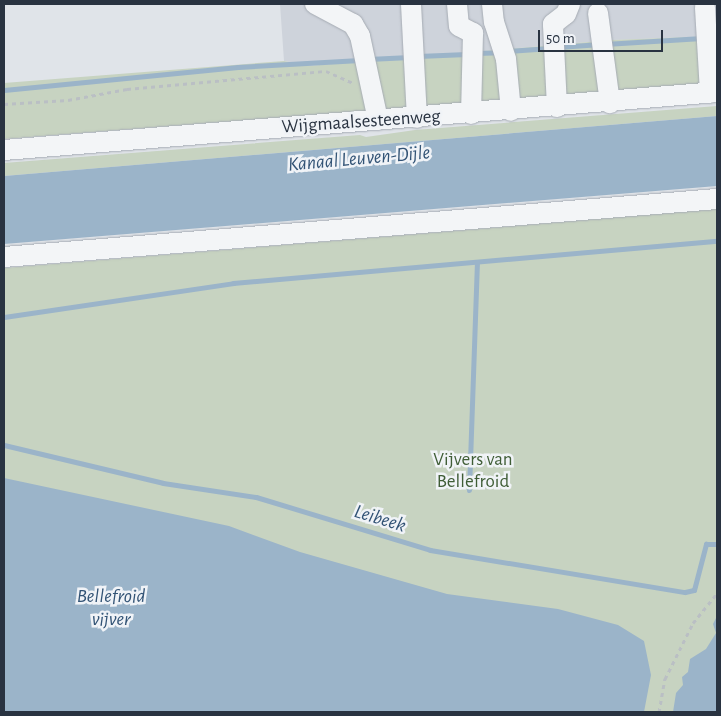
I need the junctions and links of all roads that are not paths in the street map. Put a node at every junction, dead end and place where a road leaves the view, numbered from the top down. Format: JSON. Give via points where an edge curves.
{"nodes":[{"id":1,"x":315,"y":4,"type":"edge"},
{"id":2,"x":410,"y":4,"type":"edge"},
{"id":3,"x":457,"y":4,"type":"edge"},
{"id":4,"x":492,"y":4,"type":"edge"},
{"id":5,"x":570,"y":4,"type":"edge"},
{"id":6,"x":598,"y":13,"type":"dead end"},
{"id":7,"x":706,"y":17,"type":"dead end"},
{"id":8,"x":713,"y":93,"type":"edge"},
{"id":9,"x":610,"y":103,"type":"junction"},
{"id":10,"x":557,"y":107,"type":"junction"},
{"id":11,"x":511,"y":111,"type":"junction"},
{"id":12,"x":471,"y":114,"type":"junction"},
{"id":13,"x":418,"y":118,"type":"junction"},
{"id":14,"x":378,"y":120,"type":"junction"},
{"id":15,"x":4,"y":150,"type":"edge"},
{"id":16,"x":717,"y":199,"type":"edge"},
{"id":17,"x":4,"y":257,"type":"edge"}],
"edges":[{"from":1,"to":14,"type":"street","via":[[353,24],[364,48]]},
{"from":2,"to":13,"type":"street"},
{"from":3,"to":12,"type":"street","via":[[459,26],[473,33]]},
{"from":4,"to":11,"type":"street","via":[[494,22],[504,50]]},
{"from":5,"to":10,"type":"street","via":[[566,14],[552,24]]},
{"from":6,"to":9,"type":"street"},
{"from":7,"to":8,"type":"street"},
{"from":8,"to":9,"type":"street","name":"Wijgmaalsesteenweg"},
{"from":9,"to":10,"type":"street","name":"Wijgmaalsesteenweg"},
{"from":10,"to":11,"type":"street","name":"Wijgmaalsesteenweg"},
{"from":11,"to":12,"type":"street","name":"Wijgmaalsesteenweg"},
{"from":12,"to":13,"type":"street","name":"Wijgmaalsesteenweg"},
{"from":13,"to":14,"type":"street","name":"Wijgmaalsesteenweg"},
{"from":14,"to":15,"type":"street","name":"Wijgmaalsesteenweg"},
{"from":16,"to":17,"type":"street"}]}
